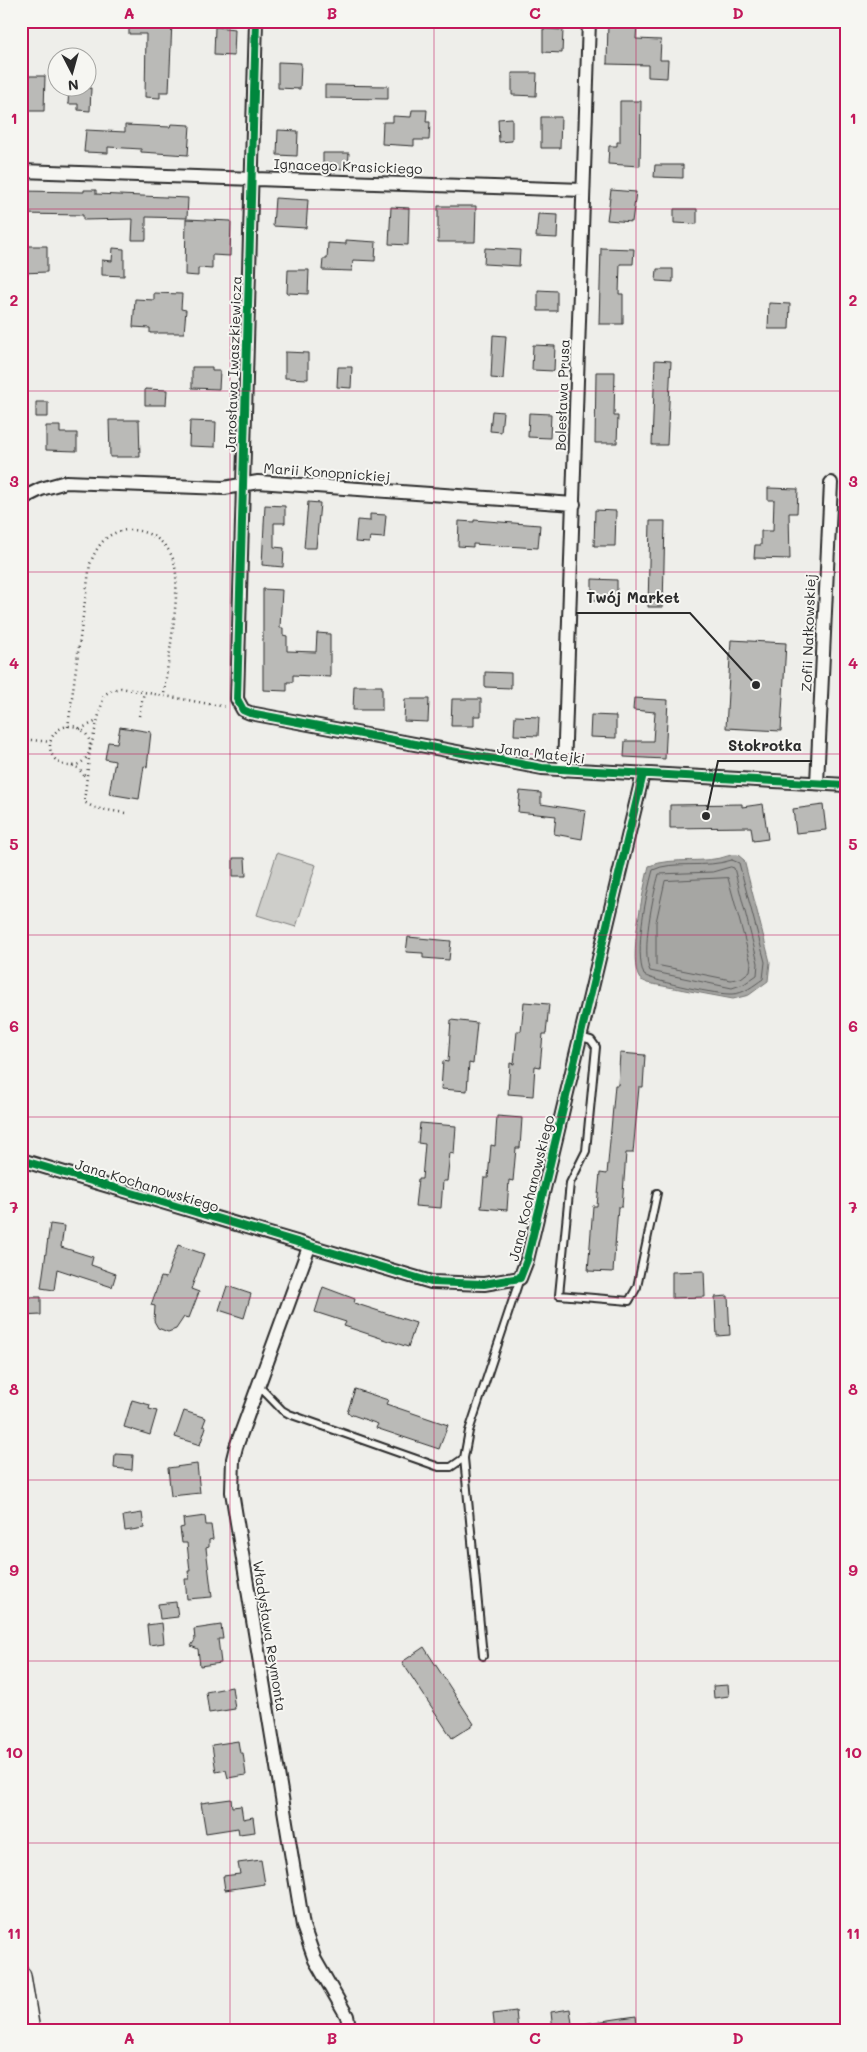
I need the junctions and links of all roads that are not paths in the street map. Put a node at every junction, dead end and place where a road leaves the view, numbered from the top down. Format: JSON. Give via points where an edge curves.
{"nodes":[{"id":1,"x":256,"y":21,"type":"edge"},
{"id":2,"x":589,"y":21,"type":"edge"},
{"id":3,"x":21,"y":171,"type":"edge"},
{"id":4,"x":252,"y":178,"type":"junction"},
{"id":5,"x":584,"y":190,"type":"junction"},
{"id":6,"x":831,"y":483,"type":"dead end"},
{"id":7,"x":242,"y":485,"type":"junction"},
{"id":8,"x":21,"y":499,"type":"edge"},
{"id":9,"x":574,"y":504,"type":"junction"},
{"id":10,"x":241,"y":708,"type":"joint"},
{"id":11,"x":564,"y":770,"type":"junction"},
{"id":12,"x":643,"y":774,"type":"junction"},
{"id":13,"x":817,"y":783,"type":"junction"},
{"id":14,"x":846,"y":785,"type":"edge"},
{"id":15,"x":581,"y":1037,"type":"junction"},
{"id":16,"x":21,"y":1160,"type":"edge"},
{"id":17,"x":657,"y":1193,"type":"dead end"},
{"id":18,"x":308,"y":1247,"type":"junction"},
{"id":19,"x":520,"y":1278,"type":"junction"},
{"id":20,"x":257,"y":1384,"type":"junction"},
{"id":21,"x":464,"y":1458,"type":"junction"},
{"id":22,"x":483,"y":1656,"type":"dead end"},
{"id":23,"x":21,"y":1976,"type":"edge"},
{"id":24,"x":30,"y":2031,"type":"edge"},
{"id":25,"x":350,"y":2031,"type":"edge"}],
"edges":[{"from":1,"to":4,"type":"street","name":"Jarosława Iwaszkiewicza"},
{"from":2,"to":5,"type":"street","name":"Bolesława Prusa"},
{"from":3,"to":4,"type":"street","name":"Ignacego Krasickiego"},
{"from":4,"to":5,"type":"street","name":"Ignacego Krasickiego"},
{"from":4,"to":7,"type":"street","name":"Jarosława Iwaszkiewicza"},
{"from":5,"to":9,"type":"street","name":"Bolesława Prusa"},
{"from":6,"to":13,"type":"street","name":"Zofii Nałkowskiej"},
{"from":7,"to":8,"type":"street","name":"Marii Konopnickiej","via":[[224,488],[66,482]]},
{"from":7,"to":9,"type":"street","name":"Marii Konopnickiej","via":[[258,482]]},
{"from":7,"to":10,"type":"street","name":"Jarosława Iwaszkiewicza","via":[[237,699]]},
{"from":9,"to":11,"type":"street","name":"Bolesława Prusa"},
{"from":10,"to":11,"type":"street","name":"Jana Matejki","via":[[516,764]]},
{"from":11,"to":12,"type":"street","name":"Jana Matejki"},
{"from":12,"to":13,"type":"street","name":"Jana Matejki"},
{"from":12,"to":15,"type":"street","name":"Jana Kochanowskiego"},
{"from":13,"to":14,"type":"street","name":"Jana Matejki"},
{"from":15,"to":17,"type":"lane","via":[[592,1040],[596,1047],[586,1151],[570,1183],[559,1295],[629,1300],[637,1287]]},
{"from":15,"to":19,"type":"street","name":"Jana Kochanowskiego"},
{"from":16,"to":18,"type":"street","name":"Jana Kochanowskiego"},
{"from":18,"to":19,"type":"street","name":"Jana Kochanowskiego","via":[[432,1282],[484,1284]]},
{"from":18,"to":20,"type":"street","name":"Władysława Reymonta"},
{"from":19,"to":21,"type":"lane","via":[[469,1430]]},
{"from":20,"to":21,"type":"lane","via":[[289,1414],[420,1461],[451,1467]]},
{"from":20,"to":25,"type":"street","name":"Władysława Reymonta","via":[[233,1460],[235,1515],[303,1926],[315,1960],[347,2016]]},
{"from":21,"to":22,"type":"lane"},
{"from":23,"to":24,"type":"main road"}]}
